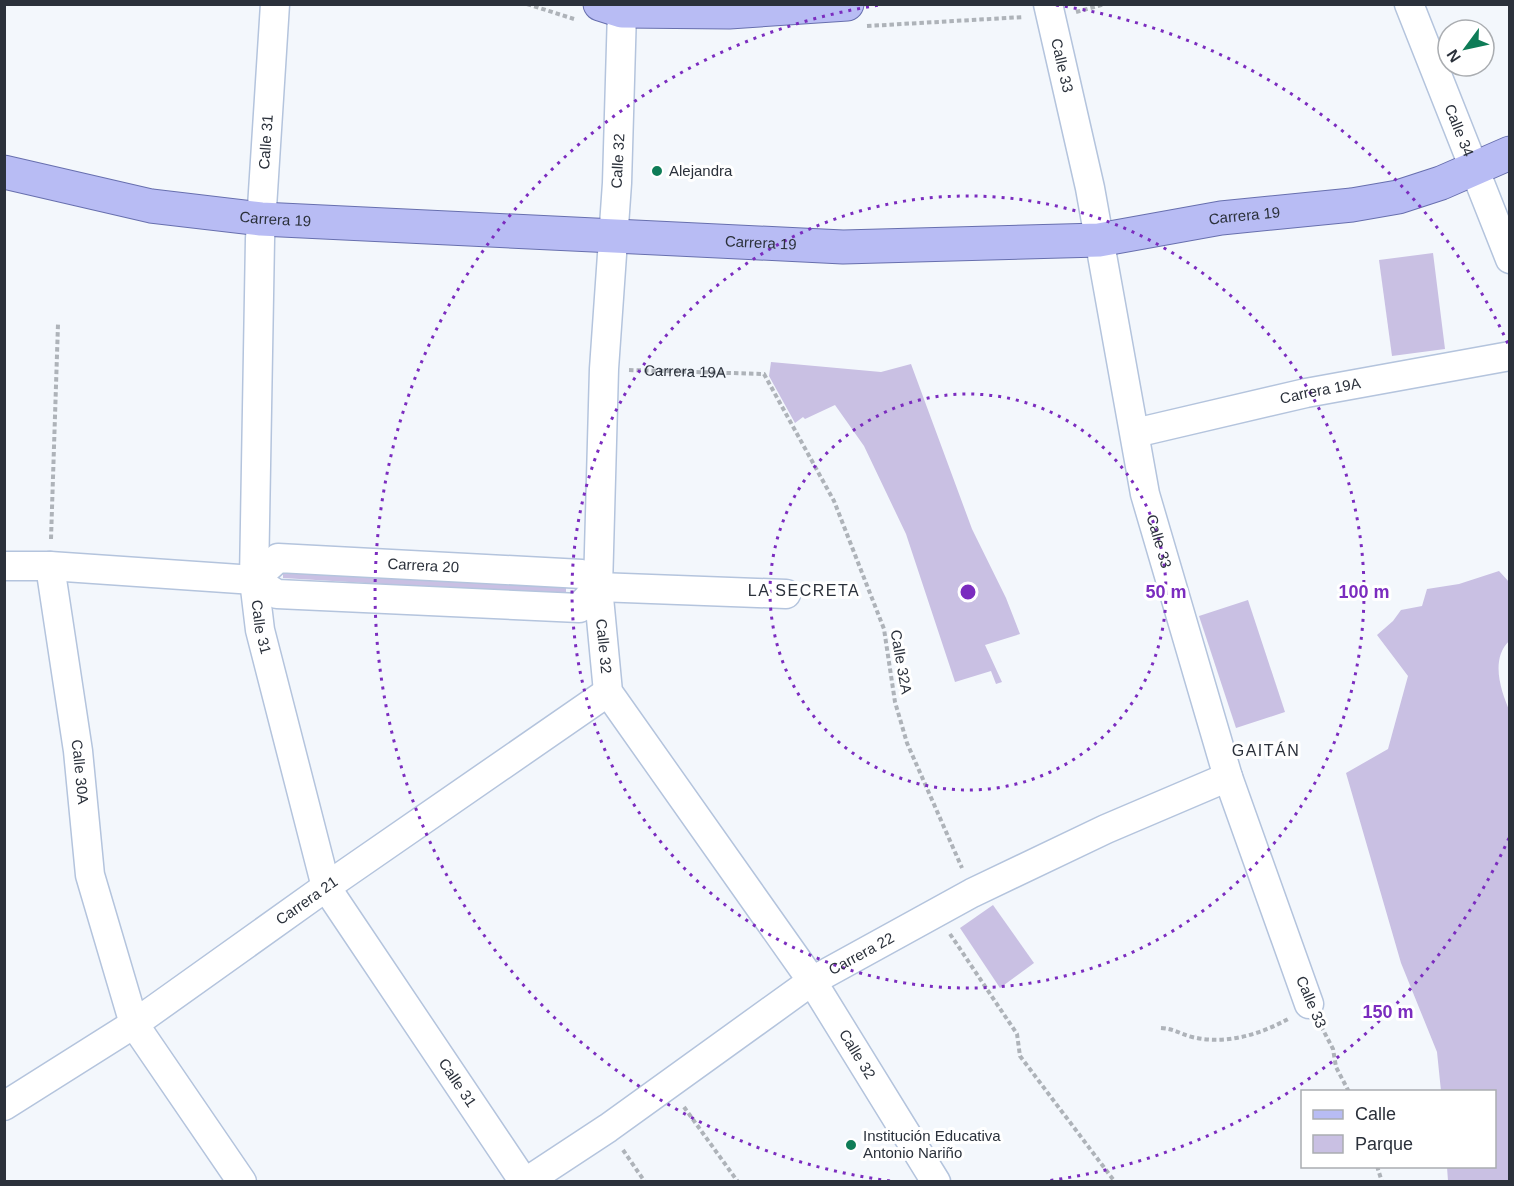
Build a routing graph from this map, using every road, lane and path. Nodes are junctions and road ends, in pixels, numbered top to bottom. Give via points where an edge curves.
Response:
1 (275, 4) edge
2 (848, 4) edge
3 (1048, 4) edge
4 (1409, 4) edge
5 (611, 8) edge
6 (1509, 153) edge
7 (1473, 169) junction
8 (4, 172) edge
9 (261, 219) junction
10 (613, 235) junction
11 (1099, 240) junction
12 (1509, 259) edge
13 (58, 324) dead end
14 (1509, 356) edge
15 (604, 369) junction
16 (764, 374) joint
17 (1135, 433) junction
18 (4, 566) edge
19 (50, 566) junction
20 (254, 580) junction
21 (598, 587) junction
22 (786, 594) dead end
23 (608, 692) junction
24 (1228, 777) junction
25 (326, 888) junction
26 (972, 893) junction
27 (936, 913) junction
28 (812, 981) junction
29 (1309, 1004) junction
30 (134, 1024) junction
31 (1161, 1028) dead end
32 (668, 1083) junction
33 (1348, 1090) edge
34 (4, 1106) edge
35 (608, 1128) junction
36 (242, 1182) edge
37 (525, 1182) edge
38 (645, 1182) edge
39 (738, 1182) edge
40 (936, 1182) edge
41 (1115, 1182) edge

1 - 9 street, Calle 31
2 - 5 main road via 729,12
3 - 11 street, Calle 33
4 - 7 street, Calle 34
5 - 10 street, Calle 32 via 617,183
6 - 7 main road, Carrera 19
7 - 11 main road, Carrera 19 via 1398,197 1221,218
7 - 12 street, Calle 34
8 - 9 main road, Carrera 19 via 151,206
9 - 10 main road, Carrera 19
9 - 20 street, Calle 31
10 - 11 main road, Carrera 19 via 843,247
10 - 15 street, Calle 32
11 - 17 street, Calle 33
13 - 19 path
14 - 17 street, Carrera 19A via 1306,393
15 - 16 path, Carrera 19A
15 - 21 street, Calle 32
16 - 26 path, Calle 32A via 834,501 884,629 895,702 907,743
17 - 24 street, Calle 33 via 1145,494
18 - 19 street
19 - 20 street
19 - 30 street, Calle 30A via 78,751 90,875
20 - 21 street via 278,594 579,608
20 - 25 street, Calle 31 via 260,630
21 - 22 street
21 - 23 street, Calle 32
23 - 25 street, Carrera 21
23 - 28 street, Calle 32
24 - 26 street, Carrera 22
24 - 29 street, Calle 33
25 - 30 street, Carrera 21
25 - 37 street, Calle 31
26 - 27 street, Carrera 22
27 - 28 street, Carrera 22
27 - 41 path via 1017,1034 1020,1056
28 - 32 street, Carrera 22
28 - 40 street, Calle 32
29 - 31 path via 1300,1013 1255,1034 1215,1040
29 - 33 path, Calle 33 via 1333,1049 1336,1067
30 - 34 street, Carrera 21
30 - 36 street, Calle 30A
32 - 35 street, Carrera 22
32 - 39 path
35 - 37 street, Carrera 22
35 - 38 path

